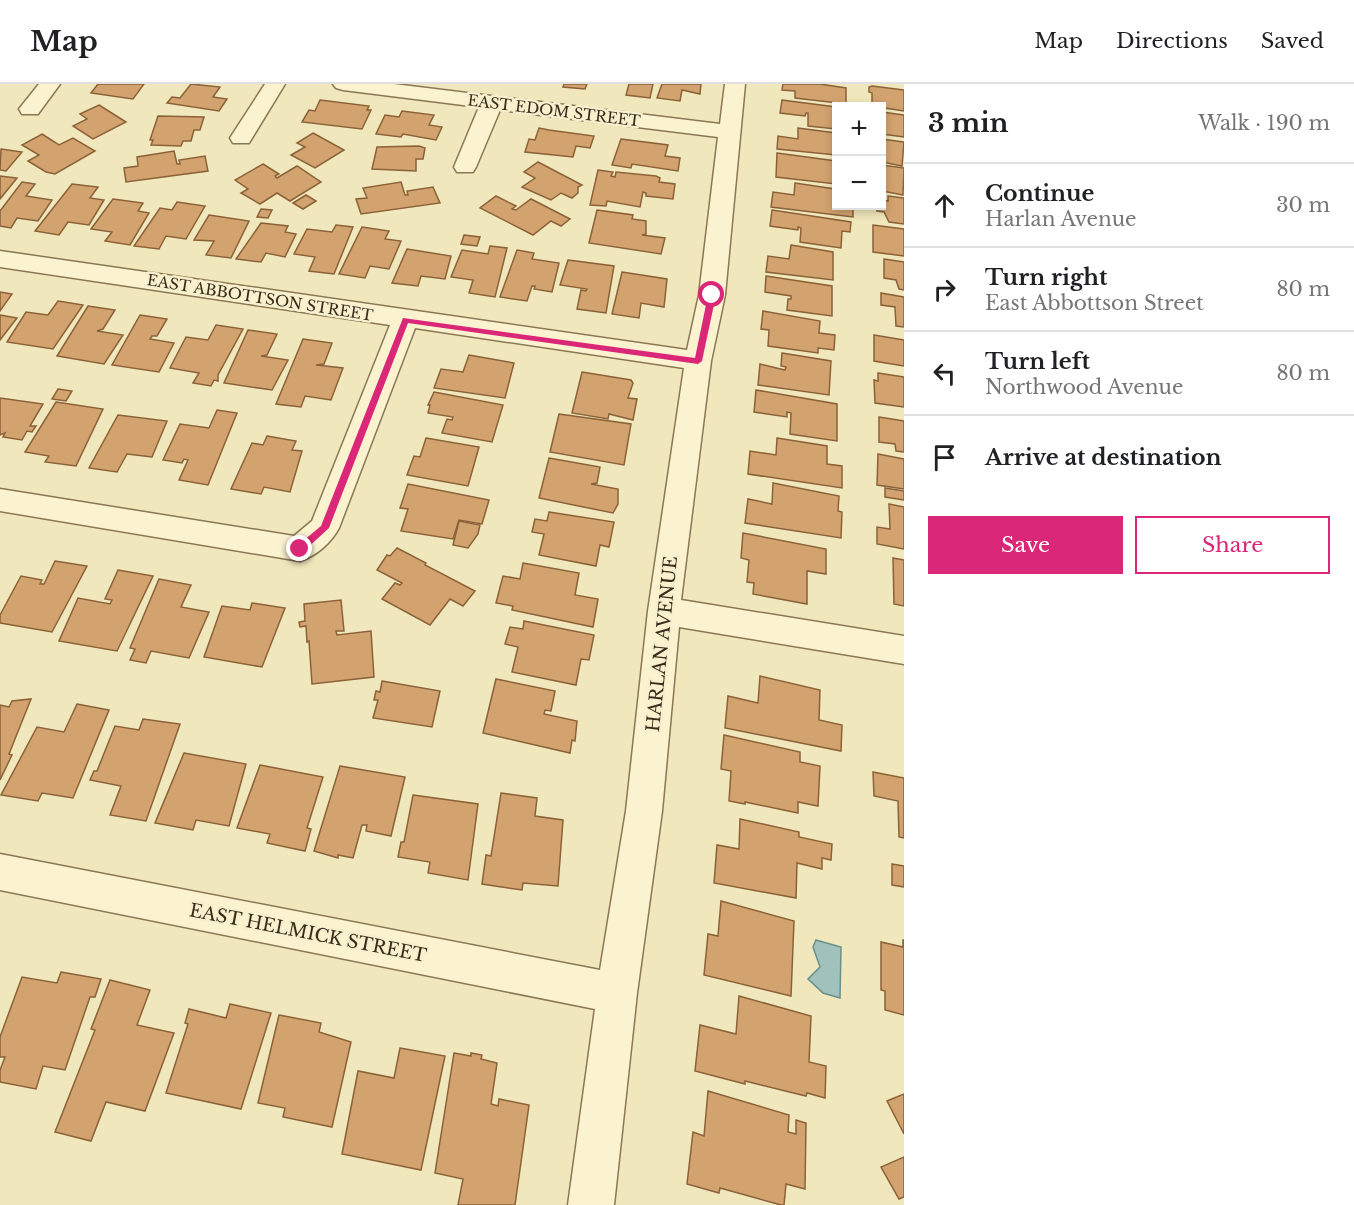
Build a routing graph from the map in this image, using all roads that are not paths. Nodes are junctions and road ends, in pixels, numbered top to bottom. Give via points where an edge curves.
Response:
1 (50, 84) edge
2 (275, 84) edge
3 (343, 84) edge
4 (735, 84) edge
5 (492, 103) junction
6 (30, 109) dead end
7 (728, 132) junction
8 (242, 138) dead end
9 (465, 167) dead end
10 (0, 259) edge
11 (405, 320) junction
12 (698, 361) junction
13 (0, 500) edge
14 (664, 611) junction
15 (904, 650) edge
16 (0, 872) edge
17 (617, 993) junction
18 (591, 1205) edge

1 - 6 street
2 - 8 street
3 - 5 street, EAST EDOM STREET
4 - 7 street, HARLAN AVENUE
5 - 7 street, EAST EDOM STREET
5 - 9 street
7 - 12 street, HARLAN AVENUE via 712,295
10 - 11 street, EAST ABBOTTSON STREET
11 - 12 street, EAST ABBOTTSON STREET
11 - 13 street via 324,528 300,549
12 - 14 street, HARLAN AVENUE
14 - 15 street
14 - 17 street, HARLAN AVENUE via 644,811
16 - 17 street, EAST HELMICK STREET
17 - 18 street, HARLAN AVENUE

